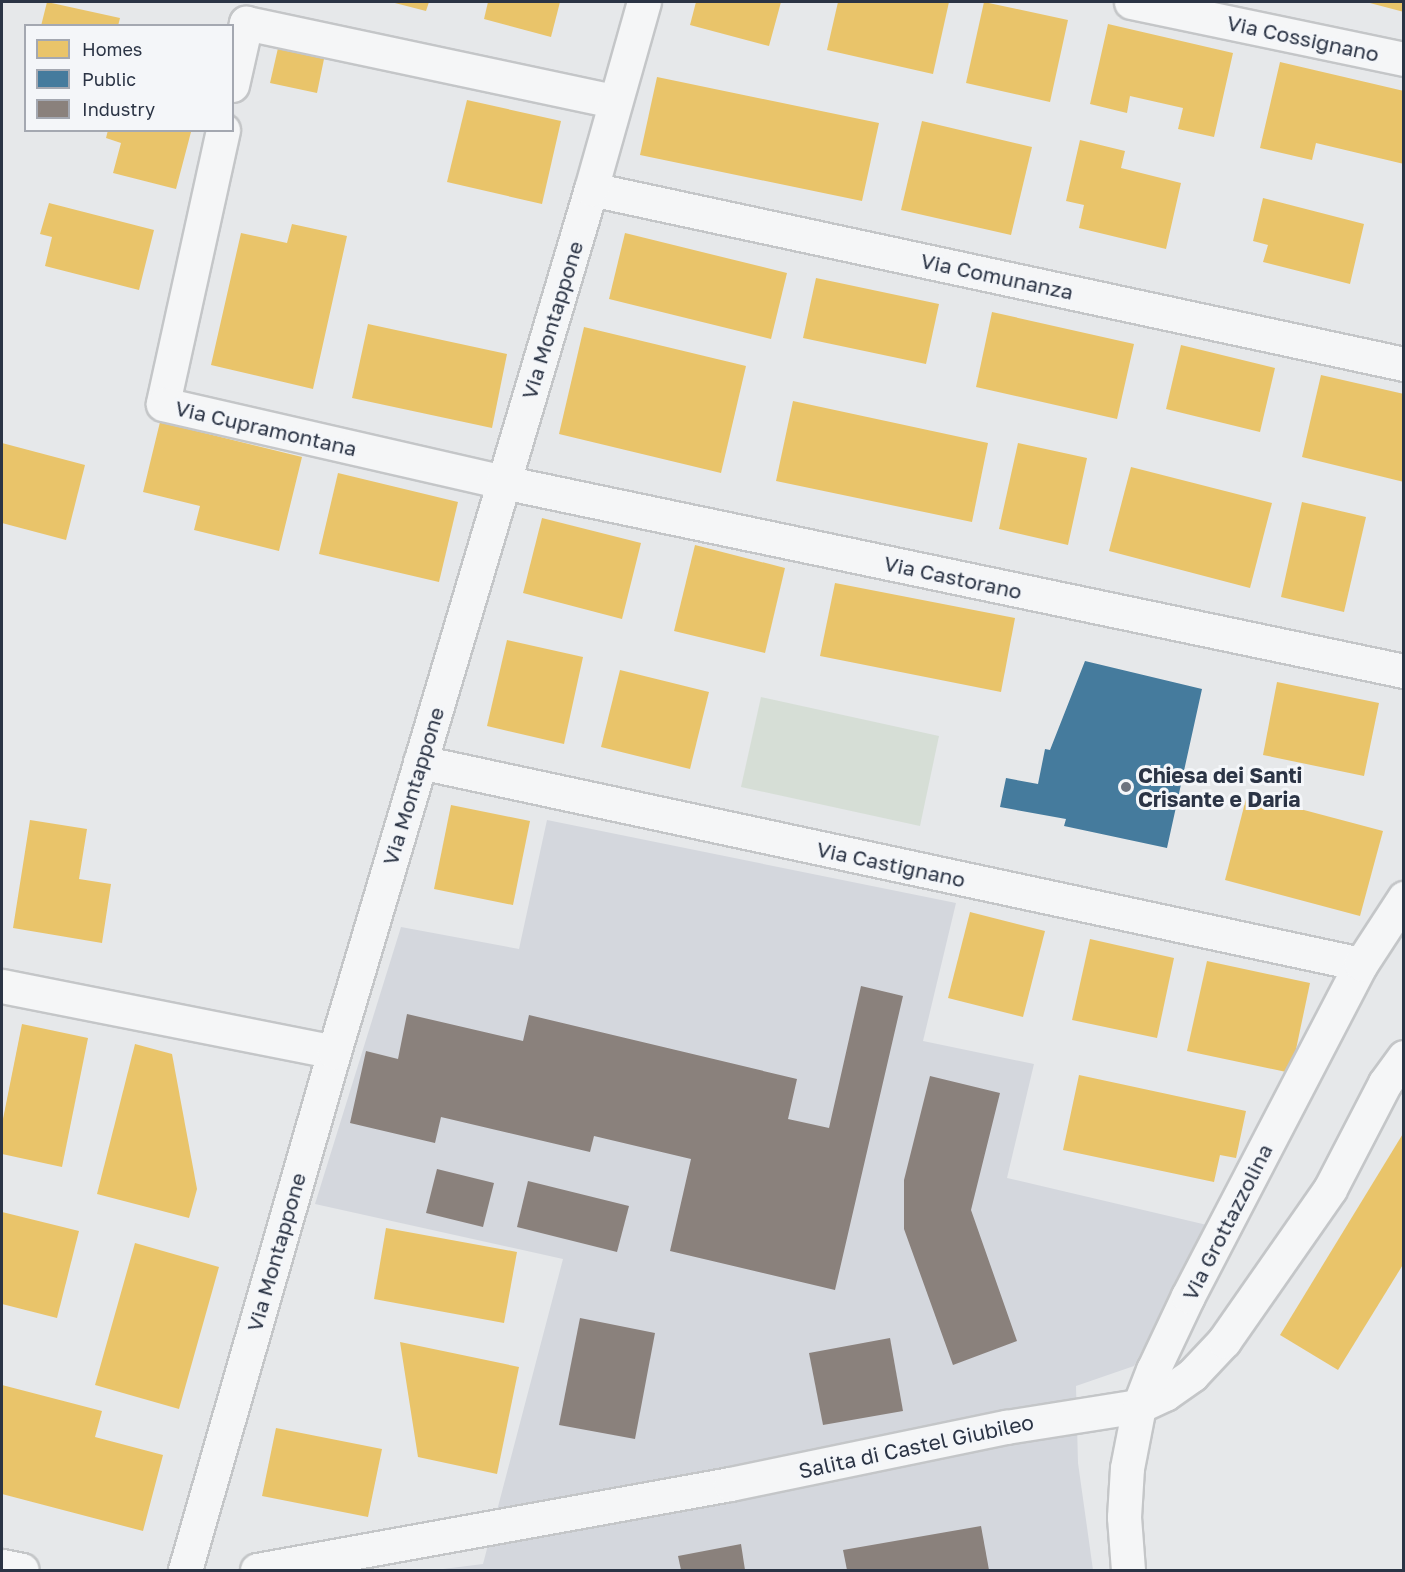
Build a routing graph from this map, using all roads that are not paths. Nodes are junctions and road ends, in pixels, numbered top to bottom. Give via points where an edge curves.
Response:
1 (644, 2) edge
2 (1131, 2) edge
3 (1404, 59) edge
4 (234, 76) edge
5 (614, 101) junction
6 (223, 132) edge
7 (591, 189) junction
8 (1404, 364) edge
9 (502, 482) junction
10 (1404, 671) edge
11 (420, 762) junction
12 (1404, 898) edge
13 (1361, 964) junction
14 (2, 986) edge
15 (334, 1052) junction
16 (1404, 1057) edge
17 (1139, 1406) junction
18 (2, 1566) edge
19 (22, 1570) edge
20 (185, 1570) edge
21 (257, 1570) edge
22 (1128, 1570) edge

1 - 5 street, Via Montappone
2 - 3 street, Via Cossignano
4 - 5 street via 246,23
5 - 7 street, Via Montappone
6 - 9 street, Via Cupramontana via 163,404
7 - 8 street, Via Comunanza
7 - 9 street, Via Montappone
9 - 10 street, Via Castorano
9 - 11 street, Via Montappone
11 - 13 street, Via Castignano
11 - 15 street, Via Montappone
12 - 13 street, Via Grottazzolina
13 - 17 street, Via Grottazzolina via 1188,1296
14 - 15 street
15 - 20 street, Via Montappone
16 - 17 street, Salita di Castel Giubileo via 1385,1083 1330,1189 1224,1341 1192,1375
17 - 21 street, Salita di Castel Giubileo via 1006,1427 624,1505
17 - 22 street, Via Grottazzolina via 1125,1493
18 - 19 street

